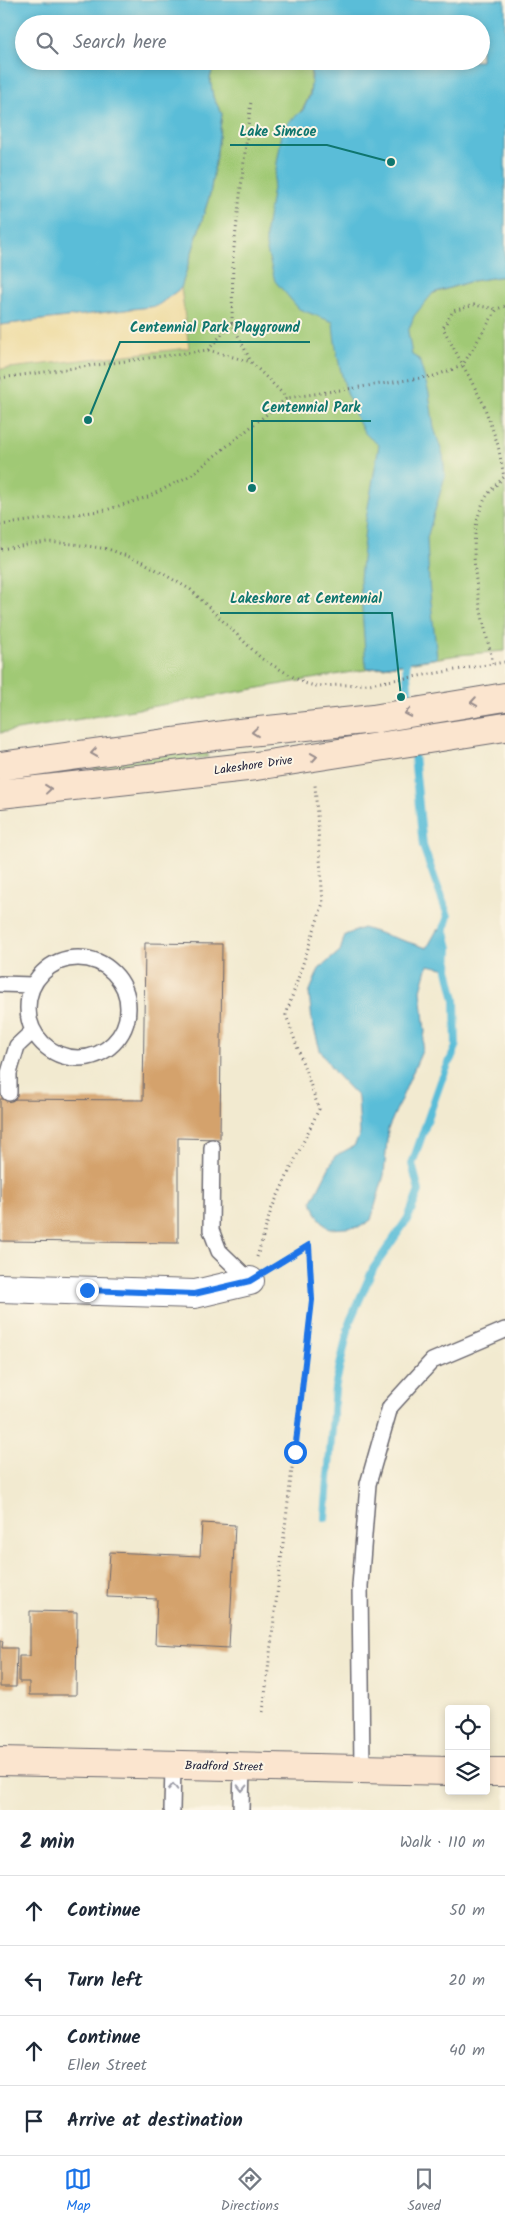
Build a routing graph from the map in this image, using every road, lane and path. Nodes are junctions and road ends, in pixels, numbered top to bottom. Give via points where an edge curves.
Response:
1 (251, 101) dead end
2 (505, 306) edge
3 (498, 309) junction
4 (232, 323) junction
5 (208, 350) junction
6 (251, 362) junction
7 (462, 366) junction
8 (0, 378) edge
9 (287, 398) junction
10 (505, 477) edge
11 (0, 526) edge
12 (0, 548) edge
13 (505, 662) edge
14 (493, 663) junction
15 (505, 697) edge
16 (505, 727) edge
17 (0, 766) edge
18 (315, 785) dead end
19 (0, 794) edge
20 (0, 984) edge
21 (33, 985) junction
22 (33, 1031) junction
23 (9, 1093) dead end
24 (212, 1147) dead end
25 (250, 1281) junction
26 (0, 1288) edge
27 (505, 1330) edge
28 (263, 1712) dead end
29 (0, 1761) edge
30 (173, 1765) junction
31 (242, 1766) junction
32 (362, 1769) junction
33 (445, 1771) edge
34 (490, 1772) edge
35 (505, 1772) edge
36 (172, 1810) edge
37 (241, 1810) edge

1 - 4 path via 233,256
2 - 3 path
3 - 7 path
3 - 7 path via 474,305 453,311 443,328
4 - 5 path
4 - 6 path
5 - 6 path
5 - 8 path
6 - 9 path
7 - 9 path via 434,376
7 - 10 path via 483,403 498,444
9 - 11 path via 191,475 148,497 106,510
10 - 14 path via 484,499 474,526 474,562
12 - 14 path via 47,542 126,554 191,590 250,650 304,683 315,686 369,684
13 - 14 path
15 -> 17 main road via 373,719 230,734
19 -> 16 main road, Lakeshore Drive via 256,766
18 - 25 path via 322,903 286,1015 318,1109 271,1210
20 - 21 lane
21 - 22 lane via 28,1002
21 - 22 lane via 42,972 56,963 71,958 88,958 116,974 129,1003 128,1020 122,1035 110,1048 96,1056 79,1059 61,1056 46,1048
22 - 23 lane via 17,1046 9,1073
24 - 25 lane via 211,1230 218,1251
25 - 26 street via 194,1294
25 - 28 path via 309,1245 312,1300
27 - 32 lane via 432,1361 390,1407 368,1484 360,1586
29 - 30 main road, Bradford Street
30 - 31 main road, Bradford Street
36 -> 30 lane
31 - 32 main road, Bradford Street
31 -> 37 lane
32 - 33 main road, Bradford Street
34 - 35 main road

